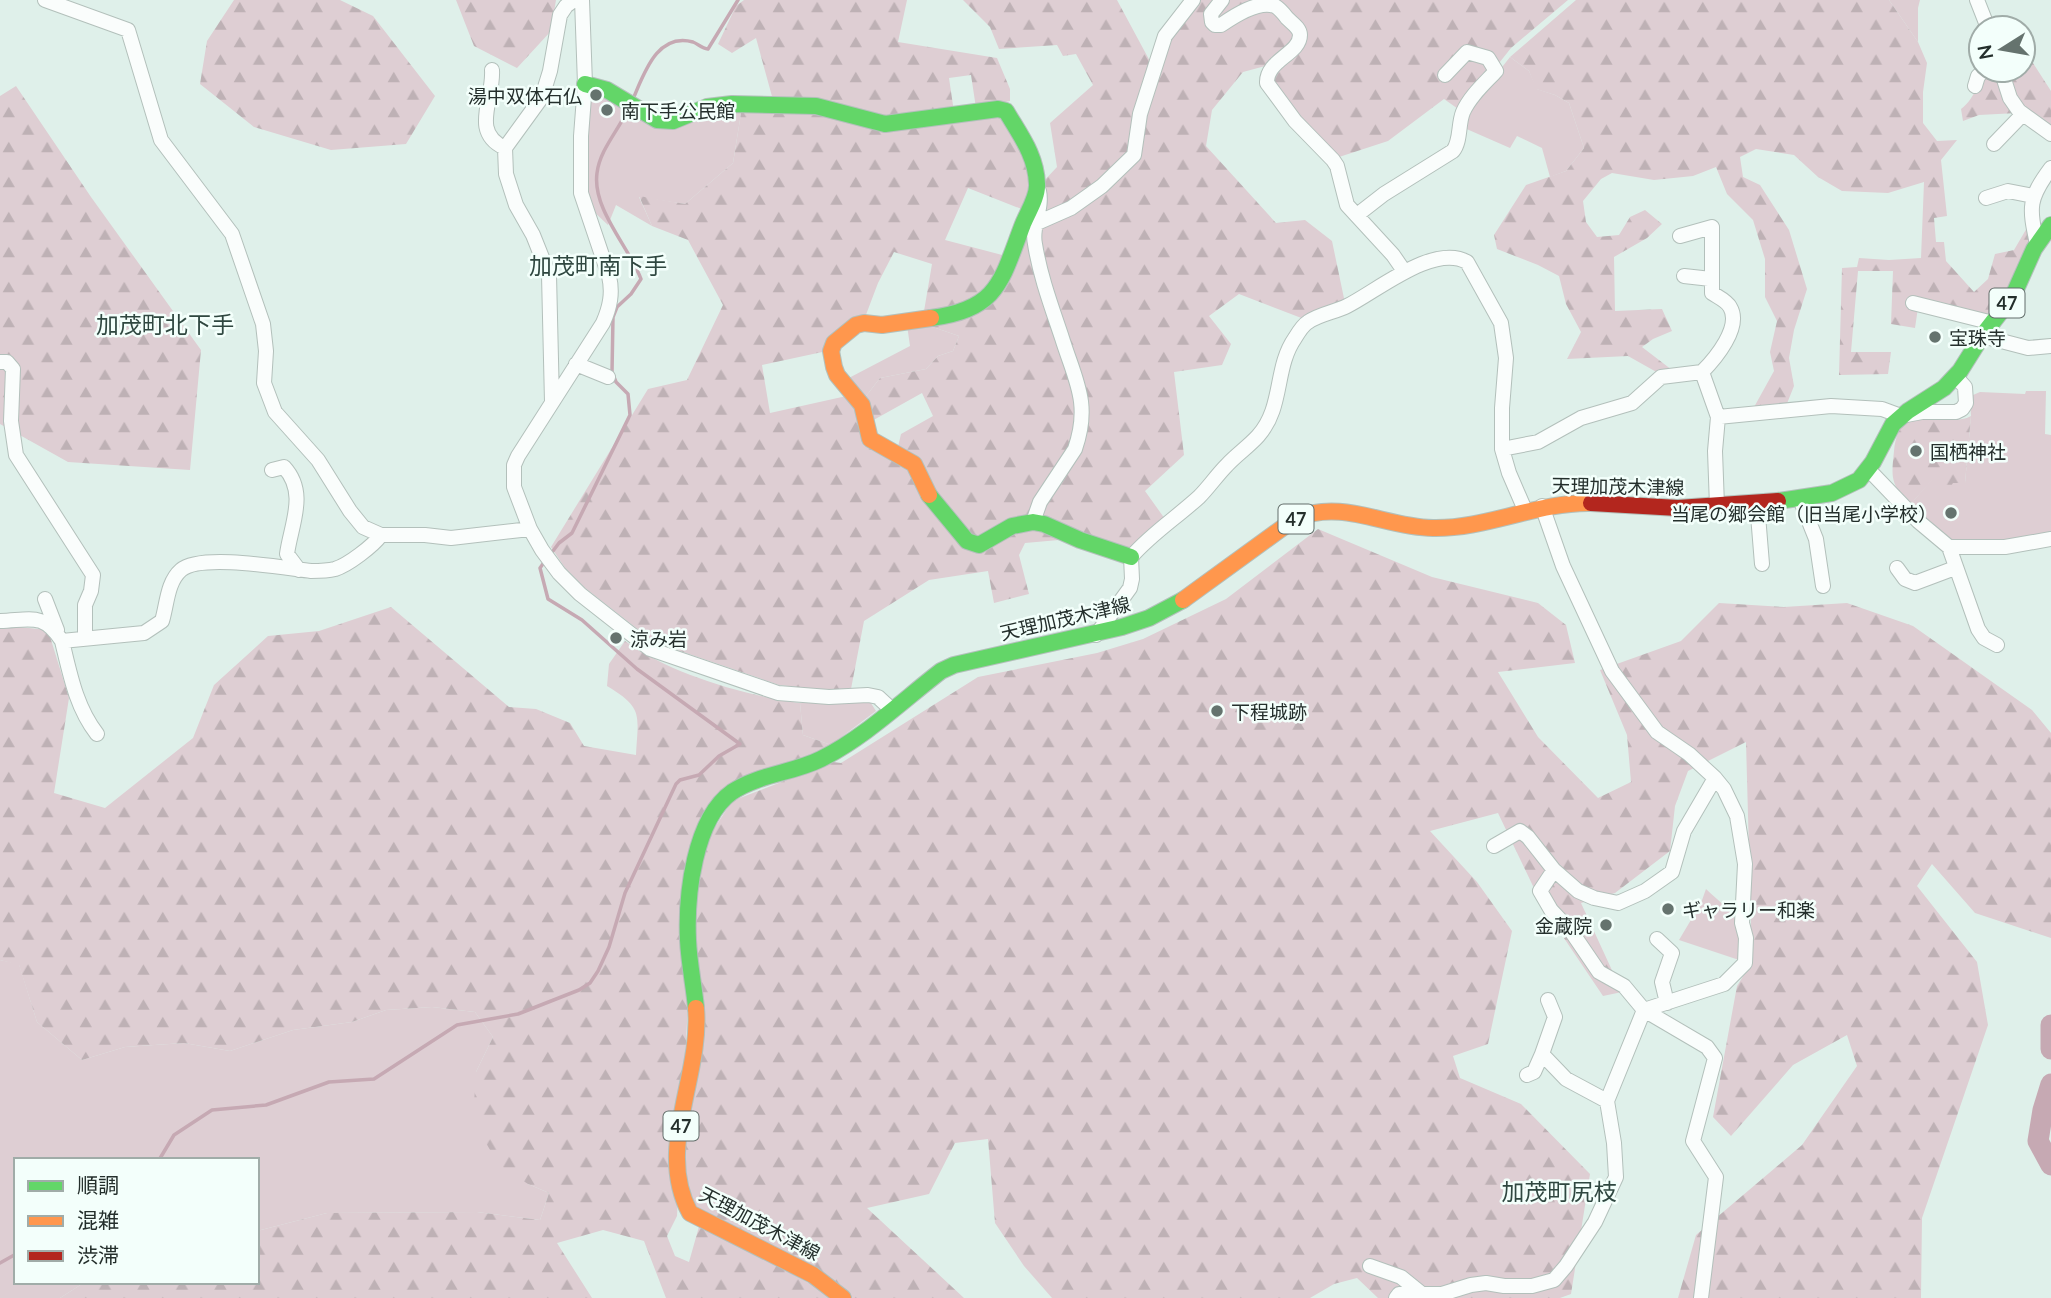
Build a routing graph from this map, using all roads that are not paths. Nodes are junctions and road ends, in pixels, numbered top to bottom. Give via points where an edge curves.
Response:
1 (45, 0) edge
2 (574, 0) edge
3 (582, 0) edge
4 (1193, 0) edge
5 (1222, 0) edge
6 (492, 70) dead end
7 (1446, 75) dead end
8 (585, 84) junction
9 (2006, 84) edge
10 (2022, 115) junction
11 (2051, 134) edge
12 (1994, 144) dead end
13 (505, 148) junction
14 (2051, 168) edge
15 (1038, 187) junction
16 (2033, 196) junction
17 (1986, 198) dead end
18 (1357, 215) junction
19 (1037, 223) junction
20 (2051, 225) edge
21 (1680, 236) dead end
22 (2037, 244) junction
23 (1404, 271) junction
24 (1684, 276) dead end
25 (1711, 278) junction
26 (1913, 303) dead end
27 (1993, 323) junction
28 (1982, 336) junction
29 (2051, 346) edge
30 (0, 362) edge
31 (576, 364) junction
32 (1702, 372) junction
33 (608, 377) dead end
34 (1956, 377) junction
35 (552, 402) junction
36 (1901, 416) junction
37 (1718, 417) junction
38 (1502, 449) junction
39 (272, 470) dead end
40 (1869, 470) junction
41 (1800, 499) junction
42 (1757, 503) junction
43 (1542, 506) junction
44 (1717, 506) junction
45 (1525, 510) junction
46 (1033, 522) junction
47 (530, 529) junction
48 (382, 535) junction
49 (2051, 539) edge
50 (1949, 547) junction
51 (1131, 557) junction
52 (1762, 564) dead end
53 (1897, 568) dead end
54 (1955, 568) junction
55 (299, 570) junction
56 (1823, 586) dead end
57 (45, 598) dead end
58 (0, 621) edge
59 (1096, 635) junction
60 (85, 639) junction
61 (62, 642) junction
62 (1997, 645) dead end
63 (891, 709) junction
64 (97, 734) dead end
65 (1715, 778) junction
66 (1494, 846) dead end
67 (1554, 870) junction
68 (1657, 939) dead end
69 (1548, 1000) dead end
70 (1667, 1003) junction
71 (1644, 1010) junction
72 (1542, 1055) junction
73 (1527, 1075) dead end
74 (1607, 1101) junction
75 (1370, 1266) dead end
76 (1500, 1286) junction
77 (1427, 1296) edge
78 (843, 1298) edge
79 (1396, 1298) edge
80 (1490, 1298) edge
81 (1701, 1298) edge

1 - 48 street via 128,30 161,140 232,234 263,324 264,383 275,412 318,460 363,527
2 - 13 street via 560,15 542,97
3 - 8 street
4 - 19 street via 1166,36 1140,114 1134,155 1071,208
5 - 18 street via 1211,14 1216,25 1248,8 1267,4 1299,30 1297,44 1269,72 1267,83 1333,160 1344,199
6 - 13 street via 486,132
7 - 18 street via 1467,52 1488,58 1496,71 1466,107 1456,148
8 - 15 main road via 598,86 665,122 718,105 816,106 886,124 998,109 1006,111 1029,148
8 - 31 street via 581,193 612,287 605,318
9 - 10 street
10 - 11 street
10 - 12 street
13 - 35 street via 506,174 516,205 550,275
14 - 16 street
15 - 19 street
15 - 46 main road via 1002,278 979,305 954,315 856,325 831,351 837,375 862,405 870,439 914,464 931,499 967,541 979,545 1012,526
16 - 17 street via 2008,191
16 - 22 street
18 - 23 street
19 - 46 street via 1034,242 1079,383 1082,406 1076,449 1040,502
20 - 22 main road, 天理加茂木津線 / 47
21 - 25 street via 1712,227
22 - 27 main road, 天理加茂木津線 / 47 via 2017,289
23 - 38 street via 1438,259 1464,259 1498,313 1505,341
23 - 51 street via 1347,306 1306,322 1283,358 1275,404 1259,435
24 - 25 street
25 - 32 street via 1712,293 1730,305 1732,322 1719,355
26 - 27 street
27 - 28 main road, 天理加茂木津線 / 47
28 - 29 street via 2028,348
28 - 34 main road, 天理加茂木津線 / 47
30 - 60 street via 13,369 11,421 16,455 93,575 85,606
31 - 33 street
31 - 35 street
32 - 37 street
32 - 38 street via 1661,377 1632,403 1581,418 1538,442
34 - 36 main road, 天理加茂木津線 / 47
34 - 36 street via 1965,387 1962,409
35 - 47 street via 514,465 514,487
36 - 37 street via 1882,409 1831,406
36 - 40 main road, 天理加茂木津線 / 47
37 - 44 street
38 - 45 street
39 - 55 street via 284,467 293,476 296,515 287,554
40 - 41 main road, 天理加茂木津線 / 47 via 1840,491
40 - 50 street
41 - 42 main road, 天理加茂木津線 / 47
41 - 56 street via 1816,539
42 - 44 main road, 天理加茂木津線 / 47
42 - 52 street
43 - 44 main road, 天理加茂木津線 / 47
43 - 45 main road, 天理加茂木津線 / 47
43 - 65 street via 1563,566 1612,671 1657,732
45 - 59 main road, 天理加茂木津線 / 47 via 1437,528 1408,526 1346,510 1309,512 1175,605 1131,626
46 - 51 main road
47 - 48 street via 452,538
47 - 63 street via 559,573 650,649 778,693 868,695
48 - 55 street via 337,568
49 - 50 street via 2005,547
50 - 54 street
51 - 59 street via 1130,588
53 - 54 street via 1915,583
54 - 62 street via 1978,629
55 - 60 street via 202,562 182,569 171,582 162,621 144,633
57 - 61 street
58 - 61 street via 42,620
59 - 63 main road, 天理加茂木津線 / 47 via 954,664
60 - 61 street
61 - 64 street via 80,707
63 - 78 main road, 天理加茂木津線 / 47 via 819,760 739,787 719,804 703,832 695,862 688,924 697,1040 679,1148 678,1187 684,1206 697,1217 813,1275
65 - 67 street via 1684,831 1672,872 1645,891 1618,903 1594,898
65 - 70 street via 1737,816 1743,846 1745,963 1724,984
66 - 67 street via 1520,831
67 - 71 street via 1540,891 1551,910 1599,972 1624,986
68 - 70 street via 1672,953 1662,982
69 - 72 street via 1555,1017
70 - 71 street
71 - 74 street
71 - 81 street via 1707,1047 1715,1058 1693,1141 1716,1177
72 - 73 street via 1534,1072
72 - 74 street via 1566,1079
74 - 76 street via 1616,1177 1595,1222 1554,1280 1532,1286
75 - 77 street via 1401,1277
76 - 77 street via 1486,1283
76 - 80 street
77 - 79 street via 1408,1292

